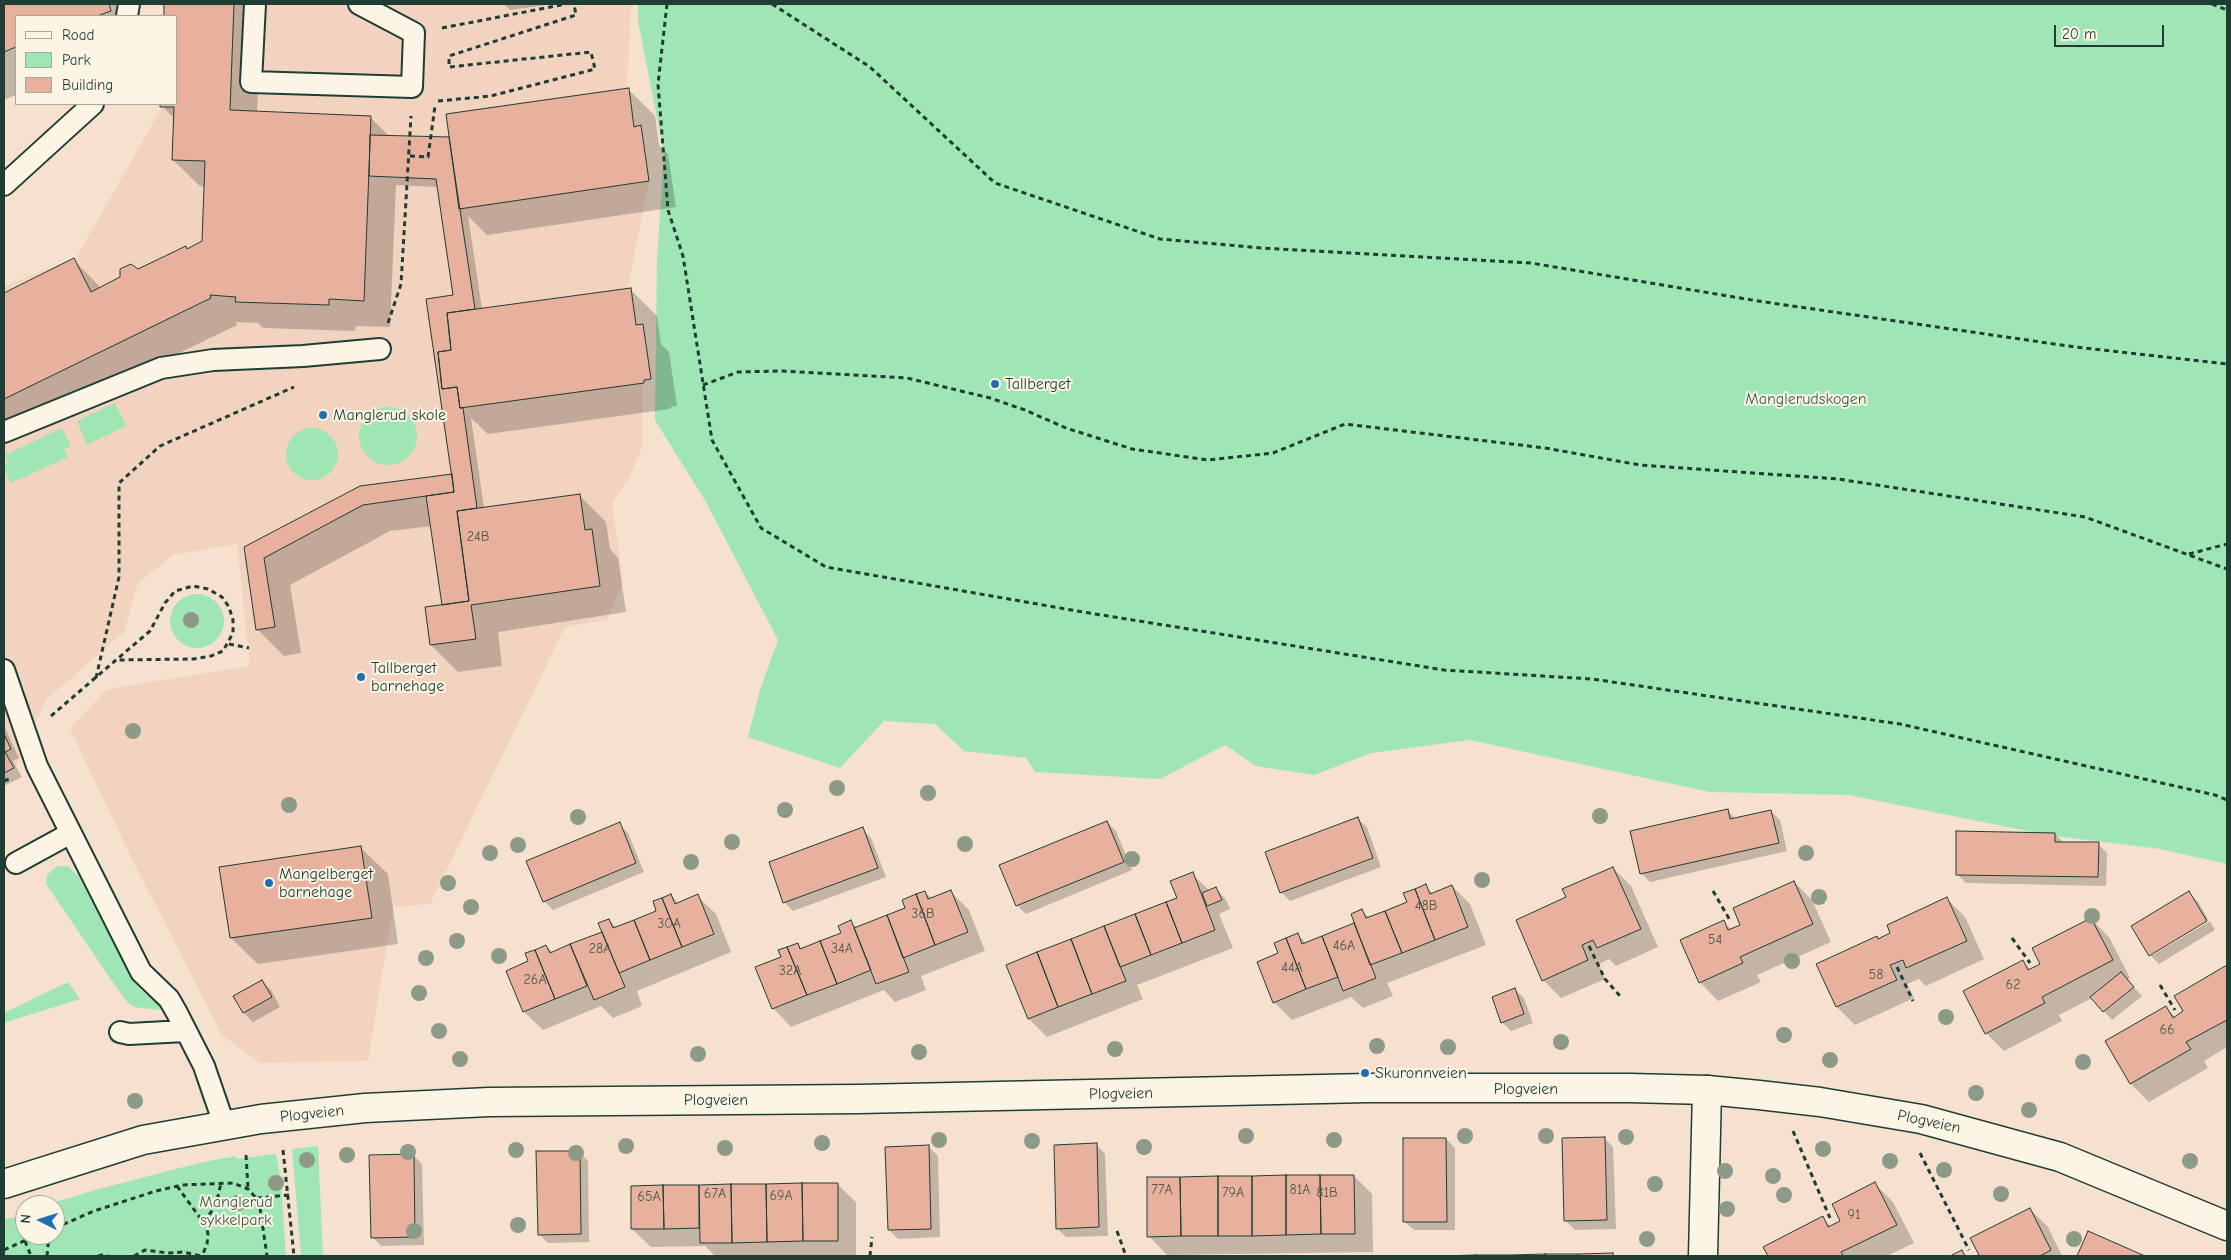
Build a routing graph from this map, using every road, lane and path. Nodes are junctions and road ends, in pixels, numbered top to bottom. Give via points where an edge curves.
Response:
1 (254, 4) edge
2 (359, 4) edge
3 (566, 4) edge
4 (574, 4) edge
5 (667, 4) edge
6 (772, 4) edge
7 (2212, 4) edge
8 (2227, 10) edge
9 (414, 33) junction
10 (412, 88) junction
11 (92, 105) edge
12 (410, 156) junction
13 (4, 185) edge
14 (380, 349) joint
15 (2227, 364) edge
16 (301, 384) dead end
17 (703, 385) junction
18 (4, 432) edge
19 (2227, 544) edge
20 (2188, 554) junction
21 (2227, 569) edge
22 (228, 644) junction
23 (249, 648) dead end
24 (116, 660) junction
25 (4, 670) edge
26 (96, 678) junction
27 (28, 736) junction
28 (2227, 800) edge
29 (71, 833) junction
30 (16, 863) dead end
31 (1713, 891) dead end
32 (1731, 922) dead end
33 (2012, 938) dead end
34 (1589, 946) dead end
35 (2030, 963) dead end
36 (1897, 967) dead end
37 (2160, 985) dead end
38 (1620, 996) dead end
39 (1913, 1001) dead end
40 (2175, 1010) dead end
41 (185, 1031) junction
42 (120, 1032) dead end
43 (1707, 1090) junction
44 (1790, 1124) dead end
45 (226, 1127) junction
46 (283, 1144) dead end
47 (246, 1149) dead end
48 (1919, 1152) dead end
49 (220, 1182) junction
50 (4, 1184) edge
51 (177, 1186) junction
52 (248, 1189) junction
53 (289, 1195) junction
54 (257, 1198) junction
55 (1830, 1218) dead end
56 (204, 1222) junction
57 (65, 1224) edge
58 (2227, 1226) edge
59 (1117, 1231) dead end
60 (872, 1237) dead end
61 (16, 1245) edge
62 (4, 1250) edge
63 (1969, 1250) dead end
64 (98, 1256) edge
65 (108, 1256) edge
66 (134, 1256) edge
67 (201, 1256) edge
68 (267, 1256) edge
69 (294, 1256) edge
70 (870, 1256) edge
71 (1126, 1256) edge
72 (1702, 1256) edge

1 - 10 lane via 251,82
2 - 9 lane
3 - 9 path
4 - 12 path via 576,15 449,56 449,67 591,52 595,69 491,96 436,101 428,157
5 - 17 path via 658,84 660,136 668,210 682,256
6 - 15 path via 870,67 994,183 1160,240 1531,263 1768,302 2075,346
7 - 8 path
9 - 10 lane
10 - 12 path
11 - 13 lane
12 - 14 path via 401,284
14 - 18 lane via 214,360 161,368
16 - 26 path via 160,446 119,482 119,577
17 - 20 path via 738,372 764,371 907,378 990,398 1066,428 1132,449 1208,460 1274,453 1345,424 1545,448 1640,465 1838,479 2085,517
17 - 28 path via 712,440 761,528 826,567 1444,670 1592,679 1900,724
19 - 20 path
20 - 21 path
22 - 23 path
22 - 24 path via 223,651 212,656 194,659
22 - 24 path via 233,620 229,607 222,597 208,589 192,586 175,590 150,631
24 - 26 path
25 - 27 lane
26 - 27 path
27 - 29 lane via 37,766
29 - 30 lane
29 - 41 lane via 141,972 169,999
31 - 32 path
33 - 35 path
34 - 38 path via 1605,979
36 - 39 path
37 - 40 path
41 - 42 lane
41 - 45 lane via 204,1066
43 - 45 street, Plogveien via 1368,1088 859,1099 489,1102 327,1111
43 - 58 street, Plogveien via 1820,1102 1921,1119 2060,1157
43 - 72 street
44 - 55 path
45 - 50 street, Plogveien via 143,1140
46 - 53 path
47 - 52 path
48 - 63 path
49 - 51 path
49 - 52 path
49 - 56 path via 216,1205
51 - 56 path
51 - 57 path via 125,1200
52 - 54 path
53 - 54 path
53 - 69 path
54 - 68 path
56 - 67 path via 208,1234
59 - 71 path
60 - 70 path
61 - 62 path
64 - 65 path
66 - 67 path via 146,1250

